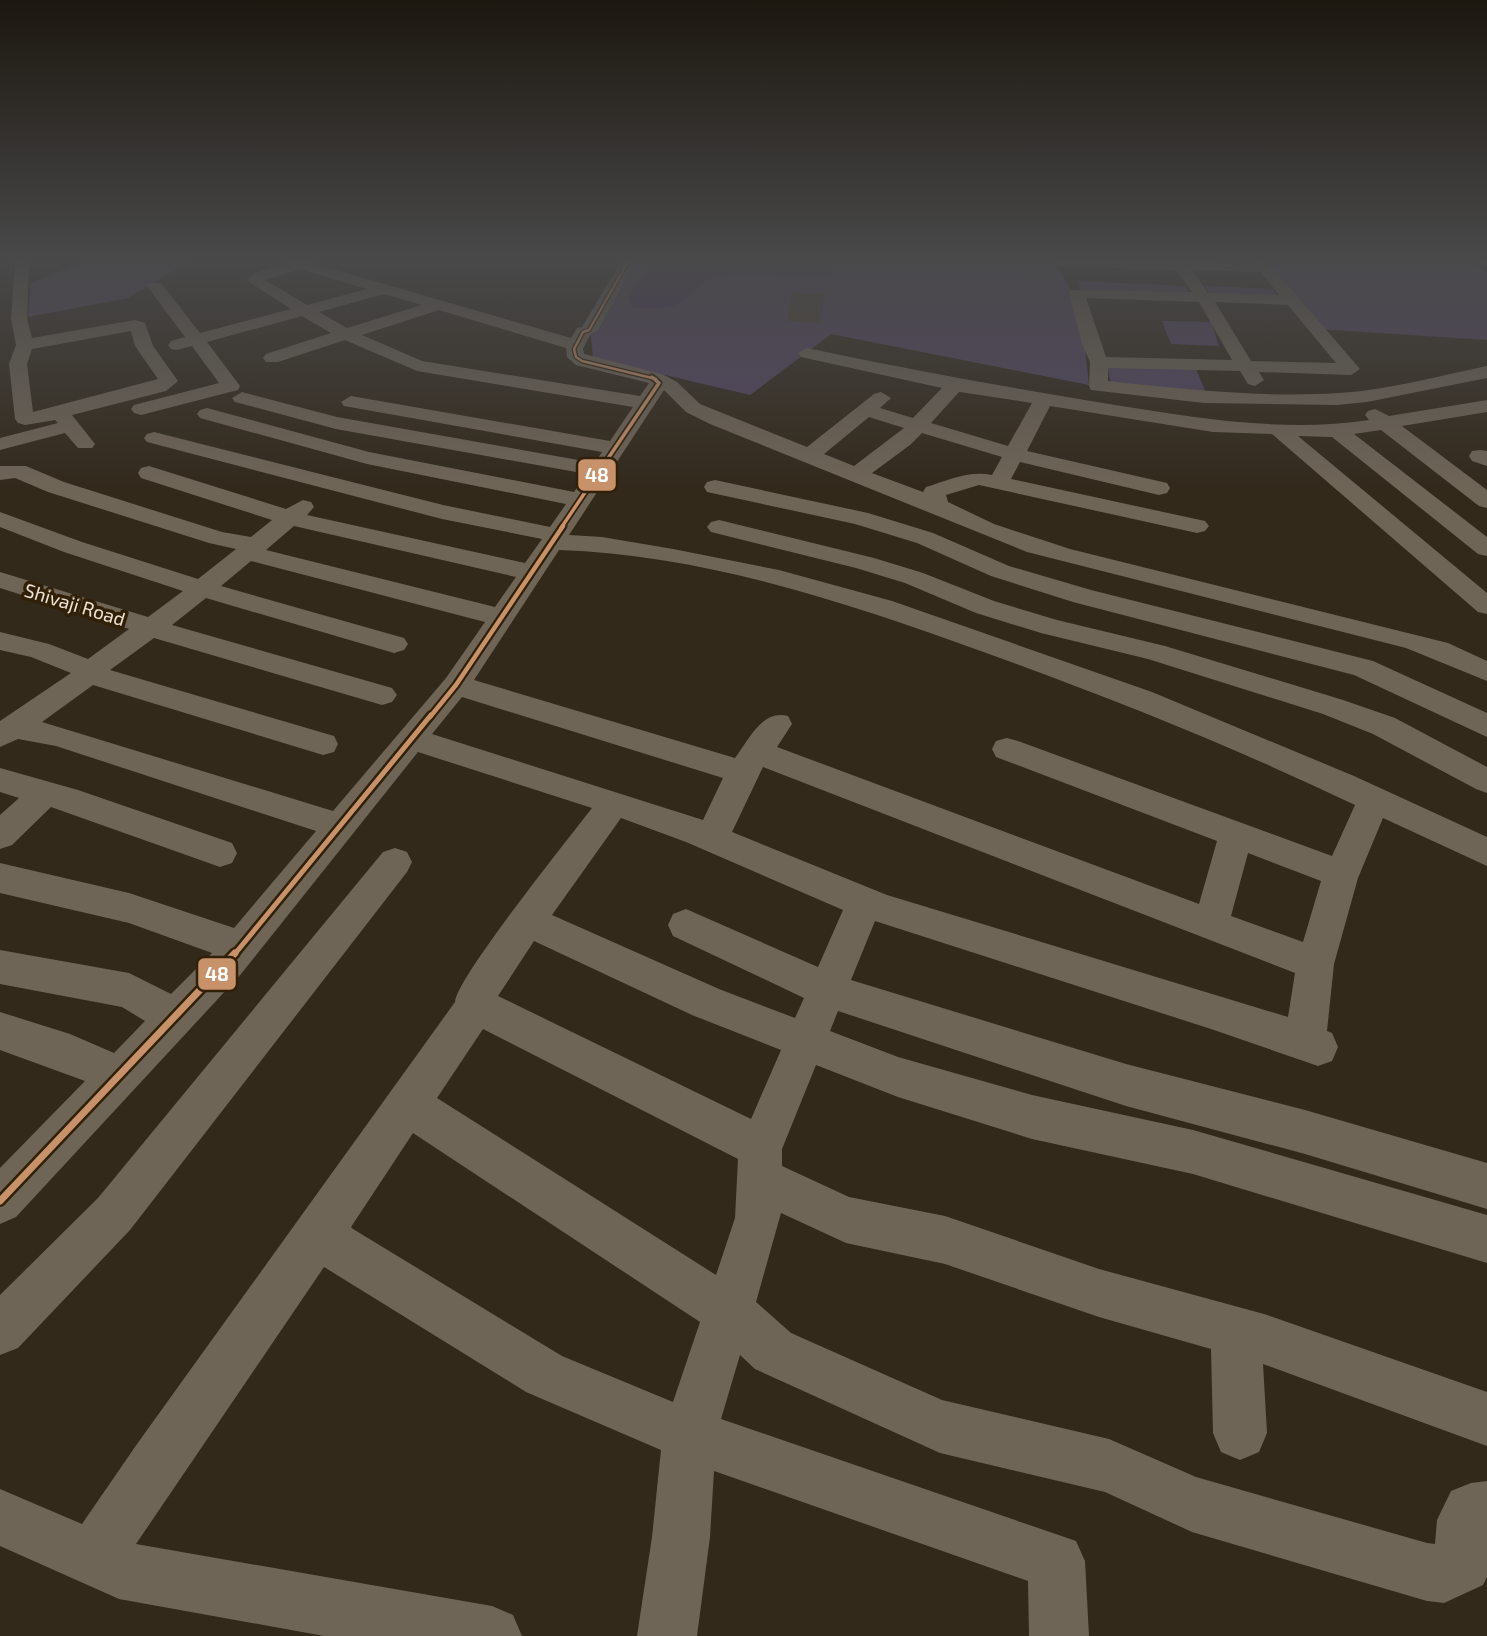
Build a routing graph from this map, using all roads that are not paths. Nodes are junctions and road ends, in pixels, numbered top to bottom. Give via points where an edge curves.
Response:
1 (23, 336) edge
2 (73, 336) edge
3 (142, 336) edge
4 (194, 336) edge
5 (211, 336) edge
6 (340, 336) edge
7 (352, 336) edge
8 (561, 336) edge
9 (574, 336) edge
10 (576, 336) edge
11 (1093, 336) edge
12 (1231, 336) edge
13 (1325, 336) edge
14 (571, 339) junction
15 (197, 340) junction
16 (25, 345) junction
17 (147, 351) junction
18 (1235, 351) junction
19 (807, 353) dead end
20 (1095, 353) junction
21 (1341, 355) junction
22 (272, 358) dead end
23 (1246, 368) junction
24 (161, 369) junction
25 (1487, 372) edge
26 (910, 375) junction
27 (508, 383) junction
28 (955, 384) junction
29 (242, 398) dead end
30 (1268, 398) junction
31 (1354, 398) junction
32 (1044, 400) junction
33 (21, 402) junction
34 (351, 402) dead end
35 (1487, 406) edge
36 (865, 410) junction
37 (206, 414) dead end
38 (65, 419) junction
39 (464, 424) junction
40 (626, 424) junction
41 (1386, 424) junction
42 (917, 426) junction
43 (1288, 430) junction
44 (1336, 431) junction
45 (406, 436) junction
46 (154, 438) dead end
47 (448, 442) junction
48 (0, 444) edge
49 (85, 444) dead end
50 (1014, 454) junction
51 (809, 456) junction
52 (373, 460) junction
53 (417, 469) junction
54 (0, 473) edge
55 (149, 473) dead end
56 (856, 474) junction
57 (334, 484) junction
58 (715, 487) dead end
59 (1159, 488) dead end
60 (994, 491) junction
61 (581, 500) junction
62 (1487, 500) edge
63 (938, 506) junction
64 (289, 518) junction
65 (0, 519) edge
66 (1197, 526) dead end
67 (719, 527) dead end
68 (555, 539) junction
69 (253, 549) junction
70 (1487, 549) edge
71 (533, 572) junction
72 (0, 580) edge
73 (200, 588) junction
74 (1487, 606) edge
75 (502, 618) junction
76 (150, 628) junction
77 (0, 641) edge
78 (394, 644) dead end
79 (89, 673) junction
80 (1487, 673) edge
81 (456, 685) junction
82 (382, 695) dead end
83 (777, 724) dead end
84 (9, 725) edge
85 (1487, 726) edge
86 (412, 739) junction
87 (323, 744) dead end
88 (1006, 749) dead end
89 (750, 762) junction
90 (0, 780) edge
91 (1487, 781) edge
92 (45, 793) junction
93 (1374, 799) junction
94 (614, 803) junction
95 (340, 826) junction
96 (1236, 835) junction
97 (0, 836) edge
98 (712, 838) junction
99 (1487, 852) edge
100 (220, 853) dead end
101 (395, 862) dead end
102 (1342, 874) junction
103 (0, 878) edge
104 (865, 901) junction
105 (527, 921) junction
106 (1211, 924) junction
107 (686, 925) dead end
108 (241, 947) junction
109 (1315, 964) junction
110 (0, 967) edge
111 (827, 990) junction
112 (476, 1005) junction
113 (176, 1017) junction
114 (0, 1031) edge
115 (806, 1041) junction
116 (120, 1076) junction
117 (407, 1104) junction
118 (760, 1164) junction
119 (8, 1180) edge
120 (1487, 1186) edge
121 (330, 1218) junction
122 (1487, 1240) edge
123 (729, 1312) junction
124 (0, 1330) edge
125 (1236, 1331) junction
126 (1487, 1419) edge
127 (1240, 1433) dead end
128 (690, 1435) junction
129 (1487, 1509) edge
130 (0, 1517) edge
131 (93, 1559) junction
132 (492, 1636) edge
133 (667, 1636) edge
134 (1059, 1636) edge

1 - 16 street
2 - 16 street
3 - 17 street
4 - 15 street
5 - 15 street
6 - 22 street
7 - 27 street via 417,366
8 - 14 street
9 - 14 street
10 - 14 street
11 - 20 street
12 - 18 street
13 - 21 street
14 - 27 street via 532,361
14 - 40 street via 576,357
15 - 17 street
15 - 38 street via 229,388
16 - 33 street via 18,364
17 - 24 street
18 - 20 street
18 - 21 street
18 - 23 street
19 - 26 street
20 - 23 street
20 - 30 street via 1098,386 1204,397
21 - 23 street via 1352,369
23 - 30 street
24 - 33 street
24 - 38 street via 169,380 159,387
25 - 31 street
26 - 28 street
26 - 36 street
27 - 39 street
27 - 40 street
28 - 32 street
28 - 42 street
29 - 45 street
30 - 31 street
30 - 43 street
31 - 41 street
32 - 43 street via 1191,424
32 - 50 street
33 - 38 street via 26,419
34 - 39 street
35 - 41 street
36 - 42 street
36 - 51 street
37 - 52 street
38 - 48 street
38 - 49 street
39 - 40 street via 516,429
39 - 47 street
40 - 47 street
40 - 51 street via 670,386 693,408 716,421
40 - 61 street
41 - 44 street
41 - 62 street
42 - 50 street
42 - 56 street
43 - 44 street
43 - 74 street
44 - 70 street
45 - 47 street
45 - 52 street
46 - 57 street
47 - 53 street
50 - 59 street
50 - 60 street
51 - 56 street
52 - 53 street
52 - 57 street
53 - 61 street
54 - 69 street via 18,471
55 - 64 street
56 - 63 street
57 - 64 street
57 - 68 street
58 - 85 street via 860,517 925,538 1000,571 1082,596 1363,668
60 - 63 street via 978,478 934,492
60 - 66 street
61 - 68 street
63 - 80 street via 971,525 1061,554 1412,641
64 - 69 street
64 - 71 street
65 - 73 street
67 - 91 street via 865,563 985,607 1155,652 1333,707 1384,726
68 - 71 street
68 - 93 street via 673,556 779,578 883,607 1142,699
69 - 73 street
69 - 75 street
71 - 75 street
72 - 76 street, Shivaji Road
73 - 76 street
73 - 78 street
75 - 81 street
76 - 79 street
76 - 82 street
77 - 79 street via 39,650
79 - 84 street
79 - 87 street
81 - 86 street
81 - 89 street
83 - 89 street
84 - 95 street via 59,736
86 - 94 street
86 - 95 street
88 - 96 street
89 - 98 street
89 - 106 street
90 - 92 street
92 - 97 street
92 - 100 street
93 - 99 street
93 - 102 street
94 - 98 street
94 - 105 street
95 - 108 street
96 - 102 street
96 - 106 street
98 - 104 street
101 - 124 street via 114,1214
102 - 109 street
103 - 108 street via 148,913
104 - 109 street via 1312,1045
104 - 111 street
105 - 112 street via 485,979 474,999
105 - 115 street via 706,1002
106 - 109 street
107 - 111 street
108 - 113 street
110 - 113 street via 129,992
111 - 115 street
111 - 120 street via 1126,1085
112 - 117 street
112 - 118 street via 761,1147
113 - 116 street
114 - 116 street
115 - 118 street
115 - 122 street via 898,1077 1032,1117 1193,1152
116 - 119 street
117 - 121 street
117 - 123 street
118 - 123 street via 758,1218
118 - 125 street via 846,1220 944,1240 1099,1293
121 - 128 street via 329,1240 340,1250 509,1354 544,1374
121 - 131 street via 156,1462
123 - 128 street
123 - 129 street via 773,1352 940,1426 1109,1466 1192,1504 1427,1572 1444,1574 1463,1565 1465,1520 1471,1511
125 - 126 street
125 - 127 street
128 - 133 street
128 - 134 street via 1056,1560
130 - 131 street
131 - 132 street via 119,1570

